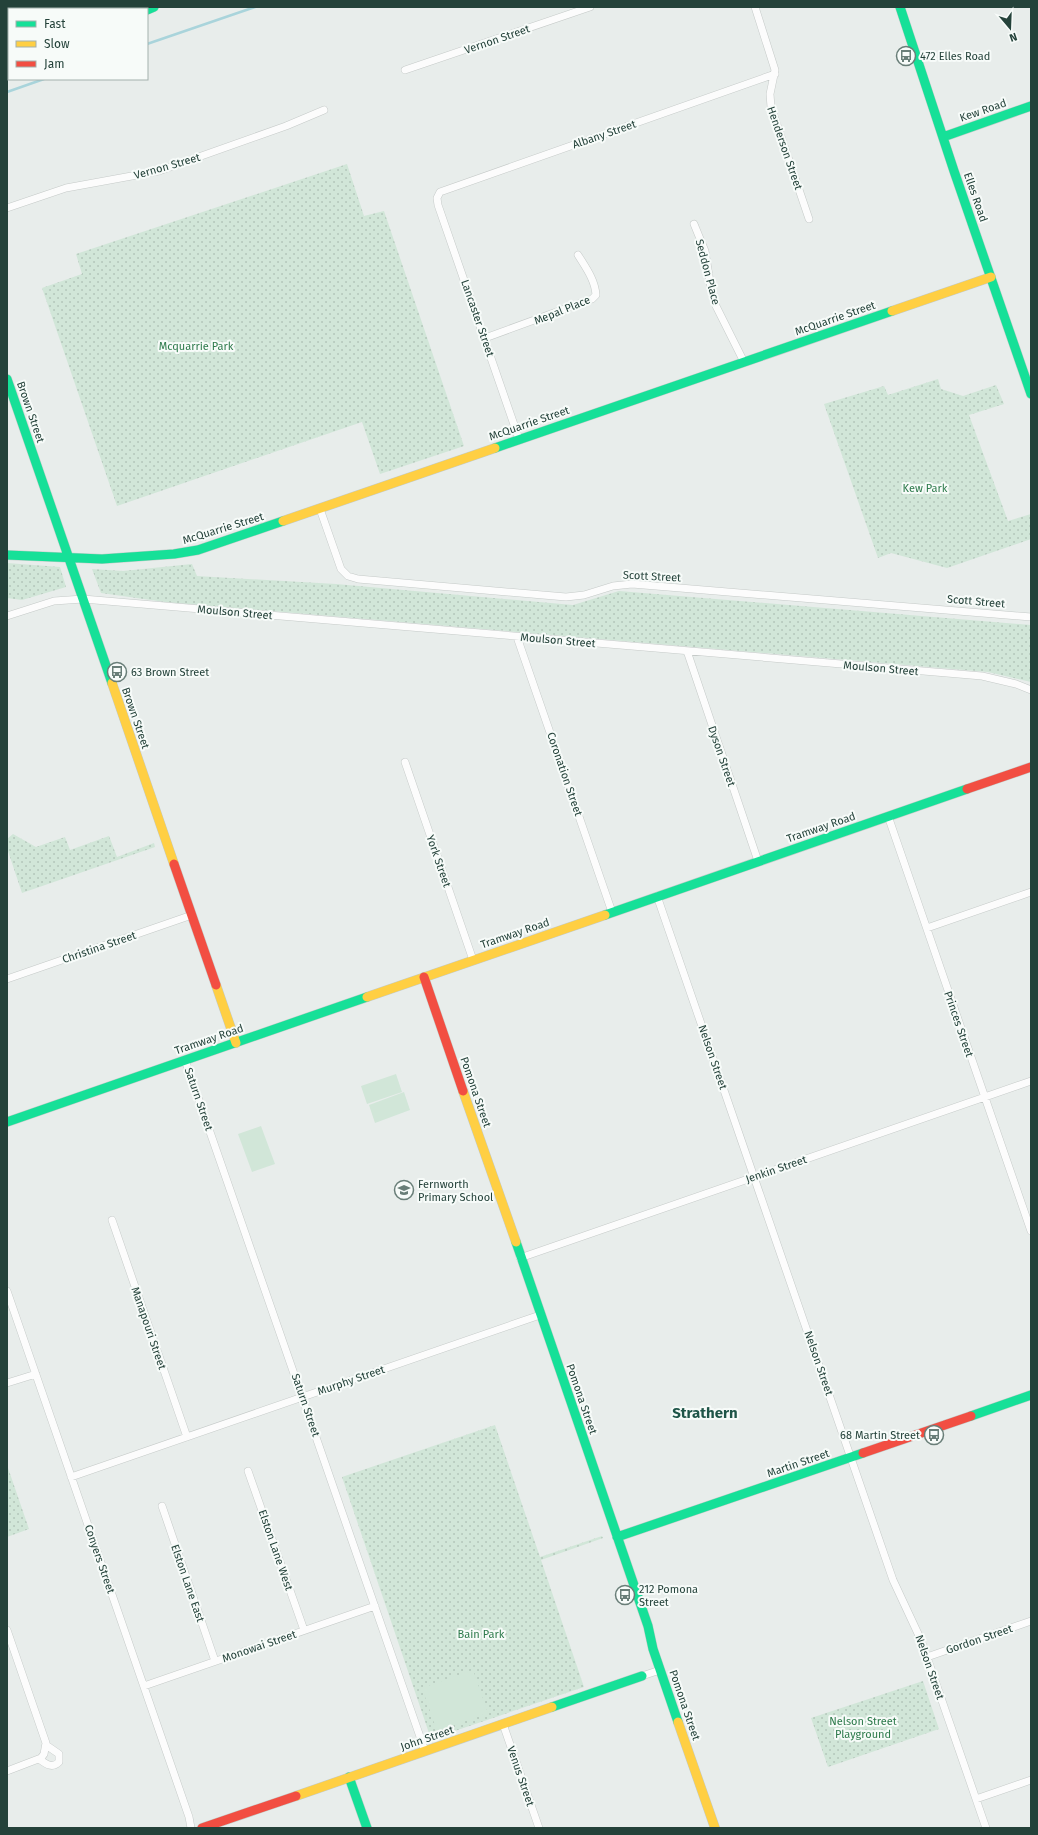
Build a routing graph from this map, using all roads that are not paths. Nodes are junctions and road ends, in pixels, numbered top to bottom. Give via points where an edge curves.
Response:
1 (590, 7) edge
2 (755, 7) edge
3 (900, 7) edge
4 (405, 70) dead end
5 (775, 74) junction
6 (1031, 106) edge
7 (324, 110) dead end
8 (943, 137) junction
9 (437, 198) joint
10 (7, 208) edge
11 (810, 219) dead end
12 (694, 224) dead end
13 (578, 255) dead end
14 (991, 277) junction
15 (485, 338) junction
16 (744, 362) junction
17 (7, 379) edge
18 (1031, 394) edge
19 (519, 439) junction
20 (320, 509) junction
21 (7, 555) edge
22 (68, 560) junction
23 (83, 599) junction
24 (7, 616) edge
25 (1031, 617) edge
26 (517, 637) junction
27 (687, 651) junction
28 (1031, 690) edge
29 (405, 762) dead end
30 (1031, 767) edge
31 (888, 816) junction
32 (758, 861) junction
33 (1031, 892) edge
34 (657, 896) junction
35 (612, 912) junction
36 (192, 915) junction
37 (927, 928) junction
38 (473, 960) junction
39 (424, 978) junction
40 (7, 980) edge
41 (236, 1043) junction
42 (185, 1060) junction
43 (1031, 1081) edge
44 (985, 1097) junction
45 (7, 1122) edge
46 (754, 1176) junction
47 (112, 1220) dead end
48 (1031, 1231) edge
49 (520, 1258) junction
50 (7, 1291) edge
51 (540, 1315) junction
52 (36, 1374) junction
53 (7, 1383) edge
54 (1031, 1395) edge
55 (303, 1397) junction
56 (187, 1437) junction
57 (851, 1457) junction
58 (248, 1470) dead end
59 (71, 1477) junction
60 (162, 1506) dead end
61 (617, 1537) junction
62 (375, 1606) junction
63 (1031, 1621) edge
64 (7, 1630) edge
65 (304, 1630) junction
66 (927, 1657) junction
67 (215, 1661) junction
68 (660, 1670) junction
69 (642, 1676) joint
70 (144, 1686) junction
71 (503, 1724) junction
72 (46, 1745) junction
73 (425, 1751) junction
74 (39, 1760) junction
75 (7, 1771) edge
76 (349, 1777) junction
77 (1031, 1780) edge
78 (976, 1799) junction
79 (191, 1828) edge
80 (202, 1828) edge
81 (367, 1828) edge
82 (539, 1828) edge
83 (715, 1828) edge
84 (986, 1828) edge

1 - 4 street, Vernon Street
2 - 5 street, Henderson Street
3 - 8 street, Elles Road
5 - 9 street, Albany Street via 446,189 440,192
5 - 11 street, Henderson Street via 770,94 770,108
6 - 8 street, Kew Road
7 - 10 street, Vernon Street via 159,171 66,188
8 - 14 street, Elles Road
9 - 15 street, Lancaster Street
12 - 16 street, Seddon Place via 705,250 716,306
13 - 15 street, Mepal Place via 591,274 596,296
14 - 16 street, McQuarrie Street
14 - 18 street, Elles Road
15 - 19 street, Lancaster Street
16 - 19 street, McQuarrie Street
17 - 22 street, Brown Street
19 - 20 street, McQuarrie Street
20 - 22 street, McQuarrie Street via 192,551 122,559
20 - 25 street, Scott Street via 342,569 348,576 358,580 566,597 632,584
21 - 22 street
22 - 23 street, Brown Street
23 - 24 street via 54,601
23 - 26 street, Moulson Street
23 - 36 street, Brown Street
26 - 27 street, Moulson Street
26 - 35 street, Coronation Street
27 - 28 street, Moulson Street via 982,676
27 - 32 street, Dyson Street
29 - 38 street, York Street
30 - 31 street, Tramway Road
31 - 32 street, Tramway Road
31 - 37 street, Princes Street
32 - 34 street, Tramway Road
33 - 37 street
34 - 35 street, Tramway Road
34 - 46 street, Nelson Street
35 - 38 street, Tramway Road
36 - 40 street, Christina Street
36 - 41 street, Brown Street
37 - 44 street, Princes Street
38 - 39 street, Tramway Road
39 - 41 street, Tramway Road
39 - 49 street, Pomona Street
41 - 42 street, Tramway Road
42 - 45 street, Tramway Road
42 - 55 street, Saturn Street
43 - 44 street, Jenkin Street
44 - 46 street, Jenkin Street
44 - 48 street, Princes Street
46 - 49 street, Jenkin Street
46 - 57 street, Nelson Street
47 - 56 street, Manapouri Street
49 - 51 street, Pomona Street
50 - 52 street, Conyers Street
51 - 55 street, Murphy Street
51 - 61 street, Pomona Street
52 - 53 street
52 - 59 street, Conyers Street
54 - 57 street, Martin Street
55 - 56 street, Murphy Street
55 - 62 street, Saturn Street
56 - 59 street, Murphy Street
57 - 61 street, Martin Street
57 - 66 street, Nelson Street via 893,1580 917,1628
58 - 65 street, Elston Lane West
59 - 70 street, Conyers Street
60 - 67 street, Elston Lane East
61 - 68 street, Pomona Street via 648,1626
62 - 65 street, Monowai Street
62 - 73 street, Saturn Street
63 - 66 street, Gordon Street
64 - 72 street
65 - 67 street, Monowai Street
66 - 78 street, Nelson Street
67 - 70 street, Monowai Street
68 - 69 street, John Street
68 - 83 street, Pomona Street
69 - 71 street, John Street
70 - 79 street, Conyers Street
71 - 73 street, John Street
71 - 82 street, Venus Street
72 - 74 street
72 - 74 street via 59,1754 58,1762 49,1766
73 - 76 street, John Street
74 - 75 street
76 - 80 street, John Street
76 - 81 street
77 - 78 street
78 - 84 street, Nelson Street

